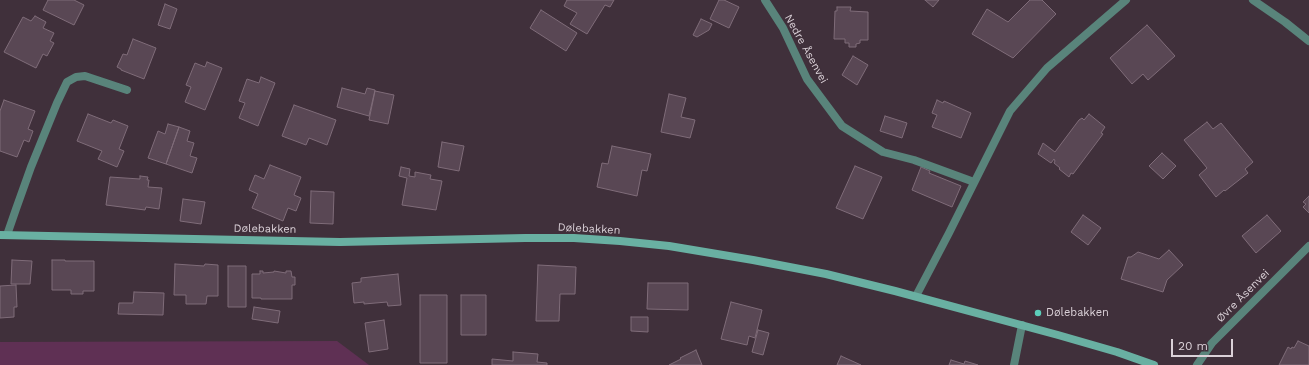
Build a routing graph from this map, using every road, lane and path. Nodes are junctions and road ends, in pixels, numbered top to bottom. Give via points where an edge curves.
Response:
1 (765, 0) edge
2 (1126, 0) edge
3 (1253, 0) edge
4 (1309, 41) edge
5 (127, 90) dead end
6 (974, 182) junction
7 (4, 235) edge
8 (1309, 246) edge
9 (916, 296) junction
10 (1022, 325) junction
11 (1014, 365) edge
12 (1154, 365) edge
13 (1197, 365) edge

1 - 6 street, Nedre Åsenvei via 783,28 808,79 842,126 883,152 914,160
2 - 6 street via 1047,68 1010,111
3 - 4 street
5 - 7 street, Dølebakken via 85,76 67,82
6 - 9 street
7 - 9 main road, Dølebakken via 340,242 596,239 669,246 754,260
8 - 13 street, Øvre Åsenvei via 1212,344
9 - 10 main road, Dølebakken
10 - 11 street
10 - 12 main road, Dølebakken

